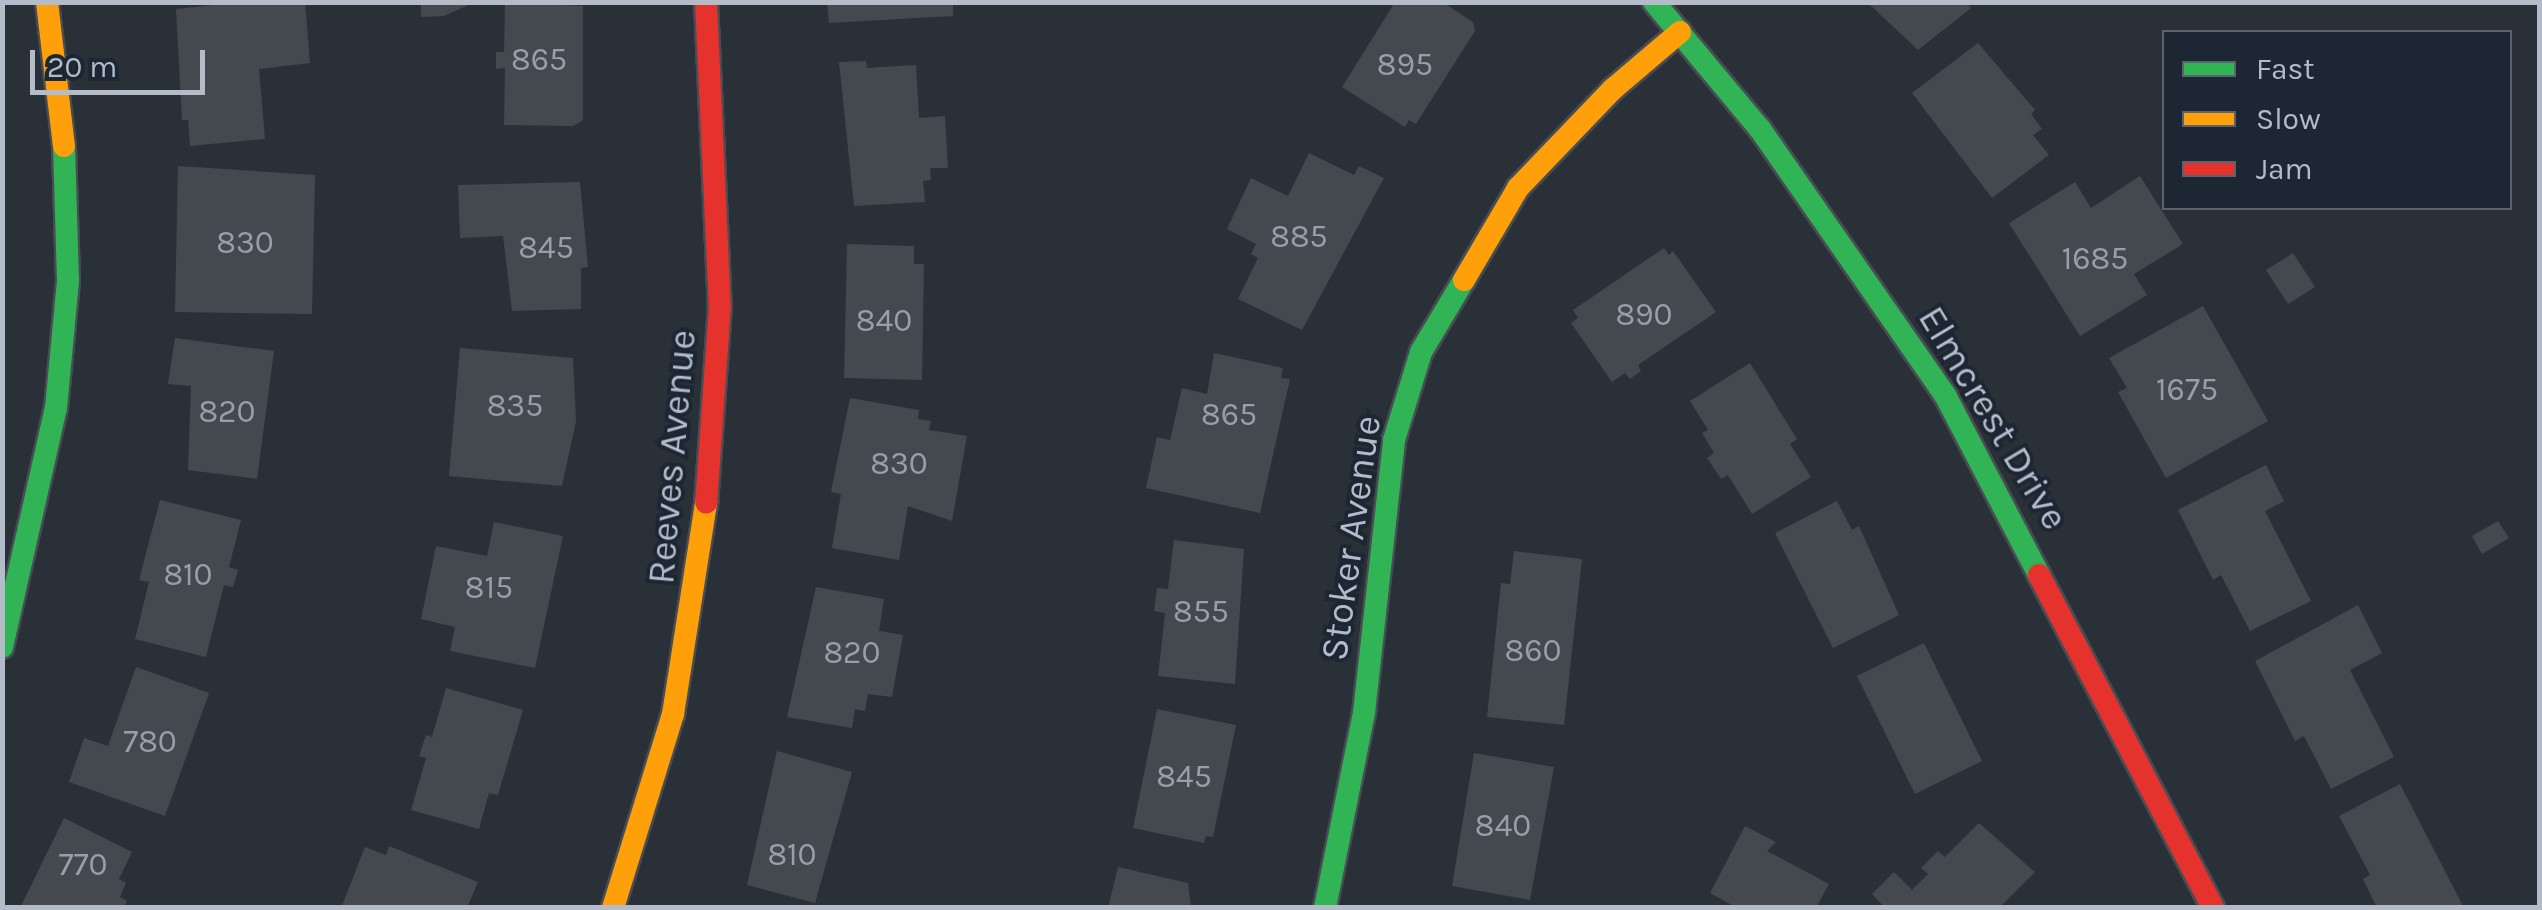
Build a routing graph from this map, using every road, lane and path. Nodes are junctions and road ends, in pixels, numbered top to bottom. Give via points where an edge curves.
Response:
1 (47, 2) edge
2 (706, 2) edge
3 (1654, 2) edge
4 (1680, 32) junction
5 (2, 646) edge
6 (613, 908) edge
7 (1325, 908) edge
8 (2214, 908) edge

1 - 5 street via 67,171 68,281 56,408
2 - 6 street, Reeves Avenue via 720,304 710,480 672,714
3 - 4 street, Elmcrest Drive
4 - 7 street, Stoker Avenue via 1613,89 1518,188 1421,352 1394,440 1364,713
4 - 8 street, Elmcrest Drive via 1842,240 1945,395

